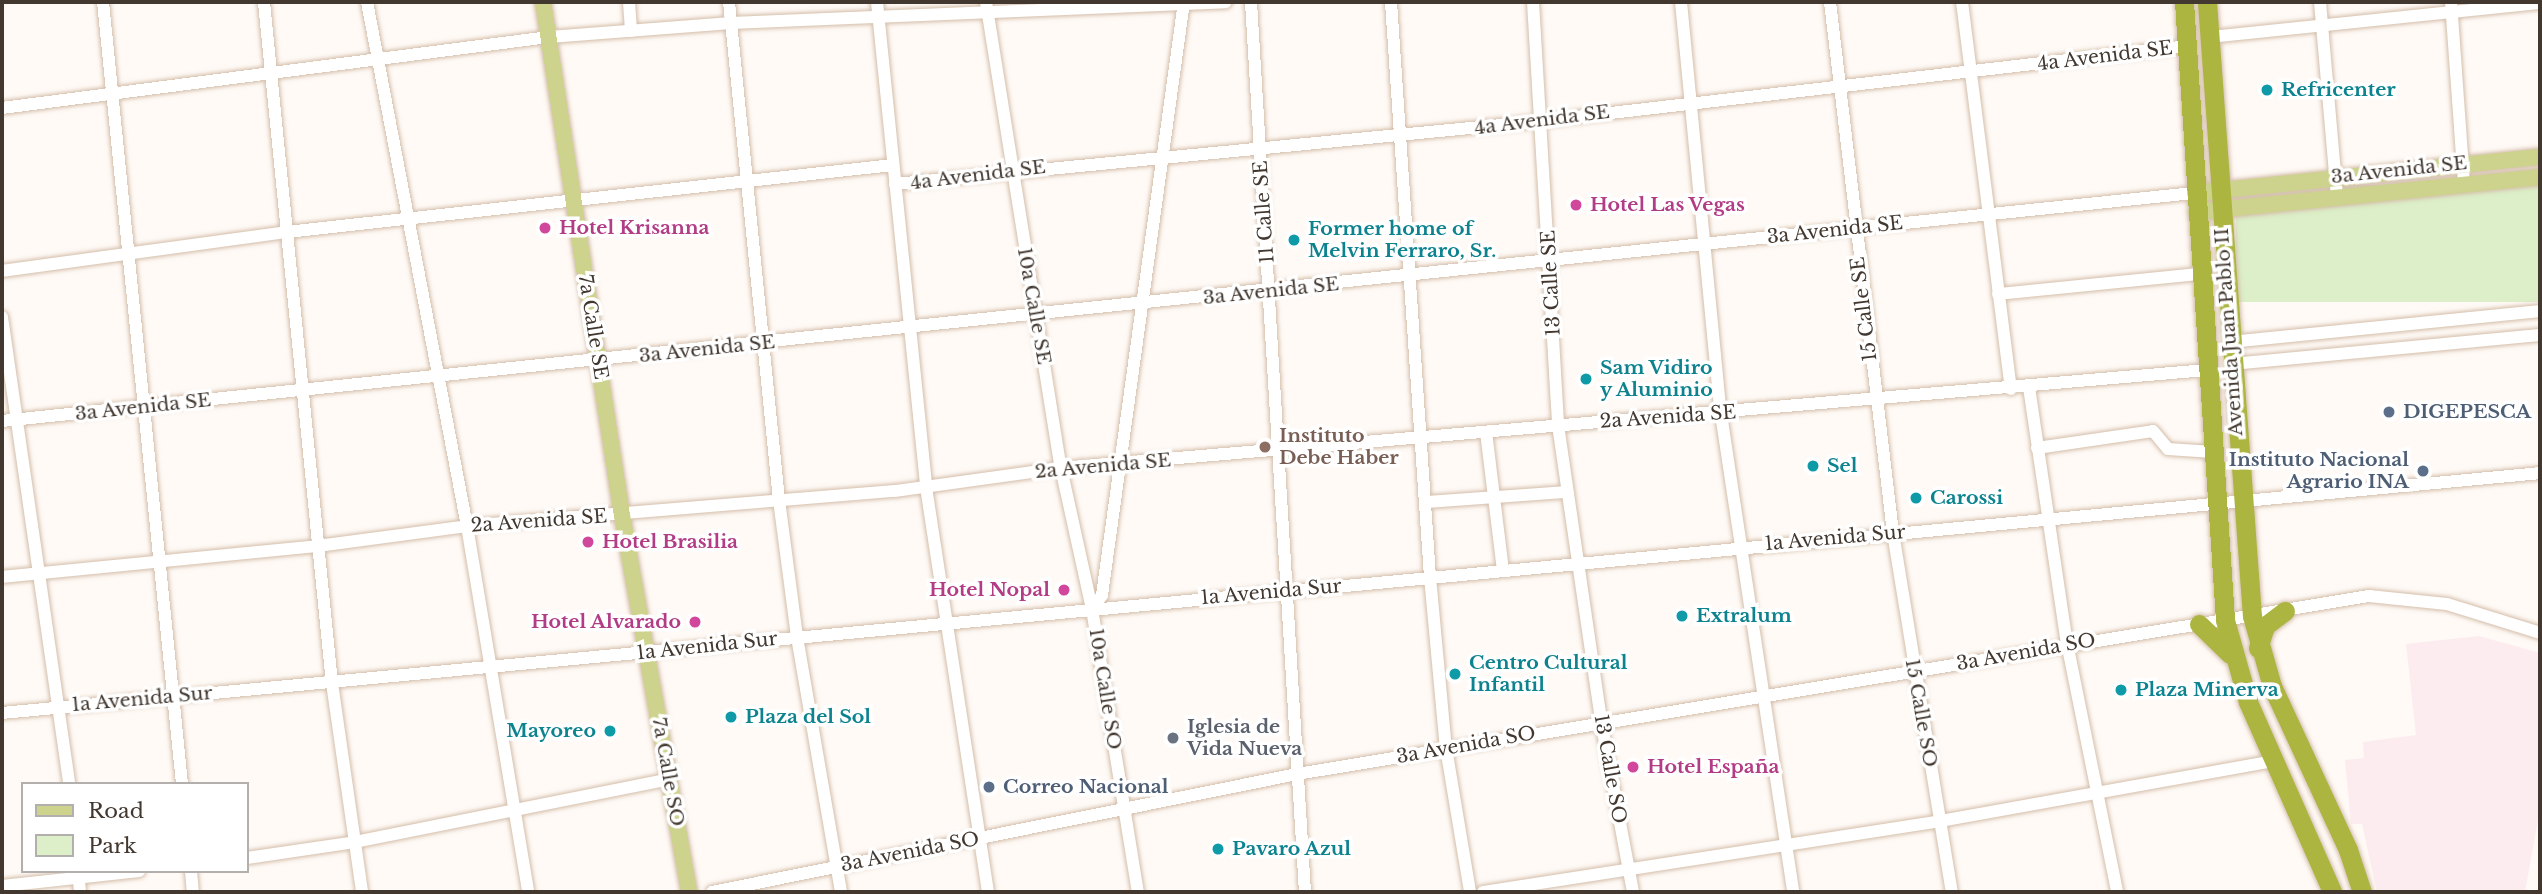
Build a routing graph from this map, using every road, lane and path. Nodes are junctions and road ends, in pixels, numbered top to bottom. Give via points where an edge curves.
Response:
1 (103, 2) edge
2 (264, 2) edge
3 (368, 2) edge
4 (543, 2) edge
5 (629, 2) edge
6 (729, 2) edge
7 (877, 2) edge
8 (1226, 2) edge
9 (1251, 2) edge
10 (1391, 2) edge
11 (1533, 2) edge
12 (1681, 2) edge
13 (1830, 2) edge
14 (1962, 2) edge
15 (2184, 2) edge
16 (2207, 2) edge
17 (2320, 2) edge
18 (1184, 3) edge
19 (2540, 3) edge
20 (2451, 7) edge
21 (987, 8) edge
22 (878, 17) junction
23 (731, 23) junction
24 (2323, 29) junction
25 (631, 31) junction
26 (549, 37) junction
27 (2210, 37) junction
28 (2188, 46) junction
29 (379, 61) junction
30 (1970, 72) junction
31 (271, 74) junction
32 (1839, 85) junction
33 (112, 94) junction
34 (1689, 102) junction
35 (2, 108) edge
36 (1542, 121) junction
37 (1400, 136) junction
38 (1259, 147) junction
39 (1163, 156) junction
40 (2540, 157) edge
41 (2462, 164) junction
42 (893, 165) junction
43 (1012, 170) junction
44 (2336, 176) junction
45 (2540, 177) edge
46 (745, 180) junction
47 (895, 184) junction
48 (2464, 185) junction
49 (2337, 197) junction
50 (573, 200) junction
51 (2220, 200) junction
52 (2196, 202) junction
53 (1989, 213) junction
54 (409, 219) junction
55 (1855, 228) junction
56 (287, 232) junction
57 (1702, 244) junction
58 (128, 252) junction
59 (1550, 261) junction
60 (2, 271) edge
61 (2200, 274) junction
62 (1412, 276) junction
63 (1269, 291) junction
64 (1998, 294) junction
65 (1142, 304) junction
66 (2540, 311) edge
67 (1036, 315) junction
68 (2, 317) edge
69 (910, 328) junction
70 (2364, 328) junction
71 (2540, 335) edge
72 (2286, 336) junction
73 (2230, 342) junction
74 (760, 344) junction
75 (2363, 352) junction
76 (2288, 359) junction
77 (598, 361) junction
78 (2232, 364) junction
79 (2207, 370) junction
80 (439, 377) junction
81 (2029, 387) junction
82 (2011, 389) junction
83 (303, 390) junction
84 (1875, 400) junction
85 (144, 407) junction
86 (1721, 414) junction
87 (19, 419) junction
88 (2, 421) edge
89 (1558, 425) junction
90 (1486, 432) junction
91 (1422, 438) junction
92 (2037, 448) junction
93 (1279, 452) junction
94 (2213, 452) junction
95 (1117, 464) junction
96 (1061, 468) junction
97 (2540, 473) edge
98 (926, 487) junction
99 (1565, 492) junction
100 (1491, 499) junction
101 (779, 500) junction
102 (1426, 502) junction
103 (2241, 502) junction
104 (2217, 503) junction
105 (622, 515) junction
106 (2046, 518) junction
107 (467, 526) junction
108 (1892, 533) junction
109 (318, 546) junction
110 (1739, 547) junction
111 (159, 560) junction
112 (1578, 563) junction
113 (1503, 570) junction
114 (40, 573) junction
115 (2, 577) edge
116 (1430, 577) junction
117 (1287, 591) junction
118 (1092, 609) junction
119 (2285, 611) junction
120 (2252, 615) junction
121 (2225, 620) junction
122 (943, 624) junction
123 (2199, 624) junction
124 (2540, 633) edge
125 (797, 638) junction
126 (2067, 643) junction
127 (2258, 649) junction
128 (645, 652) junction
129 (2235, 663) junction
130 (488, 668) junction
131 (1913, 673) junction
132 (332, 683) junction
133 (172, 696) junction
134 (1761, 697) junction
135 (59, 706) junction
136 (2, 713) edge
137 (1601, 722) junction
138 (1446, 748) junction
139 (2273, 761) junction
140 (1297, 774) junction
141 (669, 779) junction
142 (69, 782) edge
143 (182, 782) edge
144 (2100, 791) junction
145 (1124, 807) junction
146 (513, 810) junction
147 (1940, 821) junction
148 (979, 838) junction
149 (355, 842) junction
150 (1784, 846) junction
151 (248, 858) edge
152 (836, 867) junction
153 (98, 873) edge
154 (191, 873) edge
155 (1629, 873) junction
156 (78, 874) edge
157 (2, 886) edge
158 (80, 892) edge
159 (193, 892) edge
160 (362, 892) edge
161 (528, 892) edge
162 (689, 892) edge
163 (712, 892) edge
164 (841, 892) edge
165 (988, 892) edge
166 (1138, 892) edge
167 (1305, 892) edge
168 (1470, 892) edge
169 (1483, 892) edge
170 (1633, 892) edge
171 (1793, 892) edge
172 (1952, 892) edge
173 (2117, 892) edge
174 (2332, 892) edge
175 (2362, 892) edge

1 - 33 street
2 - 31 street
3 - 29 street
4 - 26 main road, 7a Calle SE
5 - 25 street
6 - 23 street
7 - 22 street
8 - 18 street
9 - 38 street, 11 Calle SE
10 - 37 street
11 - 36 street, 13 Calle SE
12 - 34 street
13 - 32 street, 15 Calle SE
14 - 30 street
15 - 28 highway, Avenida Juan Pablo II
16 - 27 highway, Avenida Juan Pablo II
17 - 24 street
18 - 21 street
18 - 39 street
19 - 20 street
20 - 24 street
20 - 41 street
21 - 22 street
21 - 43 street, 10a Calle SE
22 - 23 street
22 - 42 street
23 - 25 street
23 - 46 street
24 - 27 street
24 - 44 street
25 - 26 street
26 - 29 street
26 - 50 main road, 7a Calle SE
27 - 51 highway, Avenida Juan Pablo II
28 - 30 street, 4a Avenida SE
28 - 52 highway, Avenida Juan Pablo II
29 - 31 street
29 - 54 street
30 - 32 street, 4a Avenida SE
30 - 53 street
31 - 33 street
31 - 56 street
32 - 34 street, 4a Avenida SE
32 - 55 street, 15 Calle SE
33 - 35 street
33 - 58 street
34 - 36 street, 4a Avenida SE
34 - 57 street
36 - 37 street, 4a Avenida SE
36 - 59 street, 13 Calle SE
37 - 38 street, 4a Avenida SE
37 - 62 street
38 - 39 street, 4a Avenida SE
38 - 63 street, 11 Calle SE
39 - 43 street, 4a Avenida SE
39 - 65 street
40 - 41 main road, 3a Avenida SE
41 - 44 main road, 3a Avenida SE
41 - 48 street
42 - 46 street, 4a Avenida SE
42 - 47 street
43 - 47 street, 4a Avenida SE
43 - 67 street, 10a Calle SE
44 - 49 street
44 - 51 main road, 3a Avenida SE
45 - 48 main road, 3a Avenida SE
46 - 50 street, 4a Avenida SE
46 - 74 street
47 - 69 street
48 - 49 main road, 3a Avenida SE
49 - 51 main road, 3a Avenida SE
50 - 54 street, 4a Avenida SE
50 - 77 main road, 7a Calle SE
51 - 52 main road, 3a Avenida SE
51 - 73 highway, Avenida Juan Pablo II
52 - 53 street, 3a Avenida SE
52 - 61 highway, Avenida Juan Pablo II
53 - 55 street, 3a Avenida SE
53 - 64 street
54 - 56 street, 4a Avenida SE
54 - 80 street
55 - 57 street, 3a Avenida SE
55 - 84 street, 15 Calle SE
56 - 58 street, 4a Avenida SE
56 - 83 street
57 - 59 street, 3a Avenida SE
57 - 86 street
58 - 60 street, 4a Avenida SE
58 - 85 street
59 - 62 street, 3a Avenida SE
59 - 89 street, 13 Calle SE
61 - 64 street
61 - 79 highway, Avenida Juan Pablo II
62 - 63 street, 3a Avenida SE
62 - 91 street
63 - 65 street, 3a Avenida SE
63 - 93 street, 11 Calle SE
64 - 82 street
65 - 67 street, 3a Avenida SE
65 - 95 street
66 - 70 street
67 - 69 street, 3a Avenida SE
67 - 96 street, 10a Calle SE
68 - 87 street
69 - 74 street, 3a Avenida SE
69 - 98 street
70 - 72 street
70 - 75 street
71 - 75 street
72 - 73 street
72 - 76 street
73 - 78 highway, Avenida Juan Pablo II
74 - 77 street, 3a Avenida SE
74 - 101 street
75 - 76 street
76 - 78 street
77 - 80 street, 3a Avenida SE
77 - 105 main road, 7a Calle SE
78 - 103 highway, Avenida Juan Pablo II
79 - 81 street, 2a Avenida SE
79 - 94 highway, Avenida Juan Pablo II
80 - 83 street, 3a Avenida SE
80 - 107 street
81 - 82 street, 2a Avenida SE
81 - 92 street
82 - 84 street, 2a Avenida SE
83 - 85 street, 3a Avenida SE
83 - 109 street
84 - 86 street, 2a Avenida SE
84 - 108 street, 15 Calle SE
85 - 87 street, 3a Avenida SE
85 - 111 street
86 - 89 street, 2a Avenida SE
86 - 110 street
87 - 88 street, 3a Avenida SE
87 - 114 street
89 - 90 street, 2a Avenida SE
89 - 99 street, 13 Calle SE
90 - 91 street, 2a Avenida SE
90 - 100 street
91 - 93 street, 2a Avenida SE
91 - 102 street
92 - 94 street via 2153,432 2168,449
92 - 106 street
93 - 95 street, 2a Avenida SE
93 - 117 street, 11 Calle SE
94 - 104 highway, Avenida Juan Pablo II
95 - 96 street, 2a Avenida SE
95 - 118 street via 1102,595
96 - 98 street, 2a Avenida SE
96 - 118 street, 10a Calle SE
97 - 103 street, 1a Avenida Sur
98 - 101 street, 2a Avenida SE
98 - 122 street
99 - 100 street
99 - 112 street, 13 Calle SE
100 - 102 street
100 - 113 street
101 - 105 street, 2a Avenida SE
101 - 125 street
102 - 116 street
103 - 104 street, 1a Avenida Sur
103 - 120 highway, Avenida Juan Pablo II
104 - 106 street, 1a Avenida Sur
104 - 121 highway, Avenida Juan Pablo II
105 - 107 street, 2a Avenida SE
105 - 128 main road, 7a Calle SE
106 - 108 street, 1a Avenida Sur
106 - 126 street
107 - 109 street, 2a Avenida SE
107 - 130 street
108 - 110 street, 1a Avenida Sur
108 - 131 street, 15 Calle SO
109 - 111 street, 2a Avenida SE
109 - 132 street
110 - 112 street, 1a Avenida Sur
110 - 134 street
111 - 114 street, 2a Avenida SE
111 - 133 street
112 - 113 street, 1a Avenida Sur
112 - 137 street, 13 Calle SO
113 - 116 street, 1a Avenida Sur
114 - 115 street, 2a Avenida SE
114 - 135 street
116 - 117 street, 1a Avenida Sur
116 - 138 street
117 - 118 street, 1a Avenida Sur
117 - 140 street, 11 Calle SE
118 - 122 street, 1a Avenida Sur
118 - 145 street, 10a Calle SO
119 - 120 street, 3a Avenida SO
119 - 124 street, 3a Avenida SO via 2369,596 2447,604
119 - 127 highway via 2265,626
120 - 121 street, 3a Avenida SO
120 - 127 highway, Avenida Juan Pablo II
121 - 123 street, 3a Avenida SO
121 - 129 highway, Avenida Juan Pablo II
122 - 125 street, 1a Avenida Sur
122 - 148 street
123 - 126 street, 3a Avenida SO
123 - 129 highway via 2219,639
125 - 128 street, 1a Avenida Sur
125 - 152 street
126 - 131 street, 3a Avenida SO
126 - 144 street
127 - 175 highway, Avenida Juan Pablo II
128 - 130 street, 1a Avenida Sur
128 - 141 main road, 7a Calle SO
129 - 139 highway, Avenida Juan Pablo II
130 - 132 street, 1a Avenida Sur
130 - 146 street
131 - 134 street, 3a Avenida SO
131 - 147 street, 15 Calle SO
132 - 133 street, 1a Avenida Sur
132 - 149 street
133 - 135 street, 1a Avenida Sur
133 - 143 street
134 - 137 street, 3a Avenida SO
134 - 150 street
135 - 136 street, 1a Avenida Sur
135 - 142 street
137 - 138 street, 3a Avenida SO
137 - 155 street, 13 Calle SO
138 - 140 street, 3a Avenida SO
138 - 168 street
139 - 144 street
139 - 174 highway, Avenida Juan Pablo II
140 - 145 street, 3a Avenida SO
140 - 167 street, 11 Calle SE
141 - 146 street
141 - 162 main road, 7a Calle SO
144 - 147 street
144 - 173 street
145 - 148 street, 3a Avenida SO
145 - 166 street, 10a Calle SO
146 - 149 street
146 - 161 street
147 - 150 street
147 - 172 street, 15 Calle SO
148 - 152 street, 3a Avenida SO
148 - 165 street
149 - 151 street
149 - 160 street
150 - 155 street
150 - 171 street
152 - 163 street, 3a Avenida SO
152 - 164 street
153 - 156 street
154 - 159 street
155 - 169 street
155 - 170 street, 13 Calle SO
156 - 157 street
156 - 158 street

